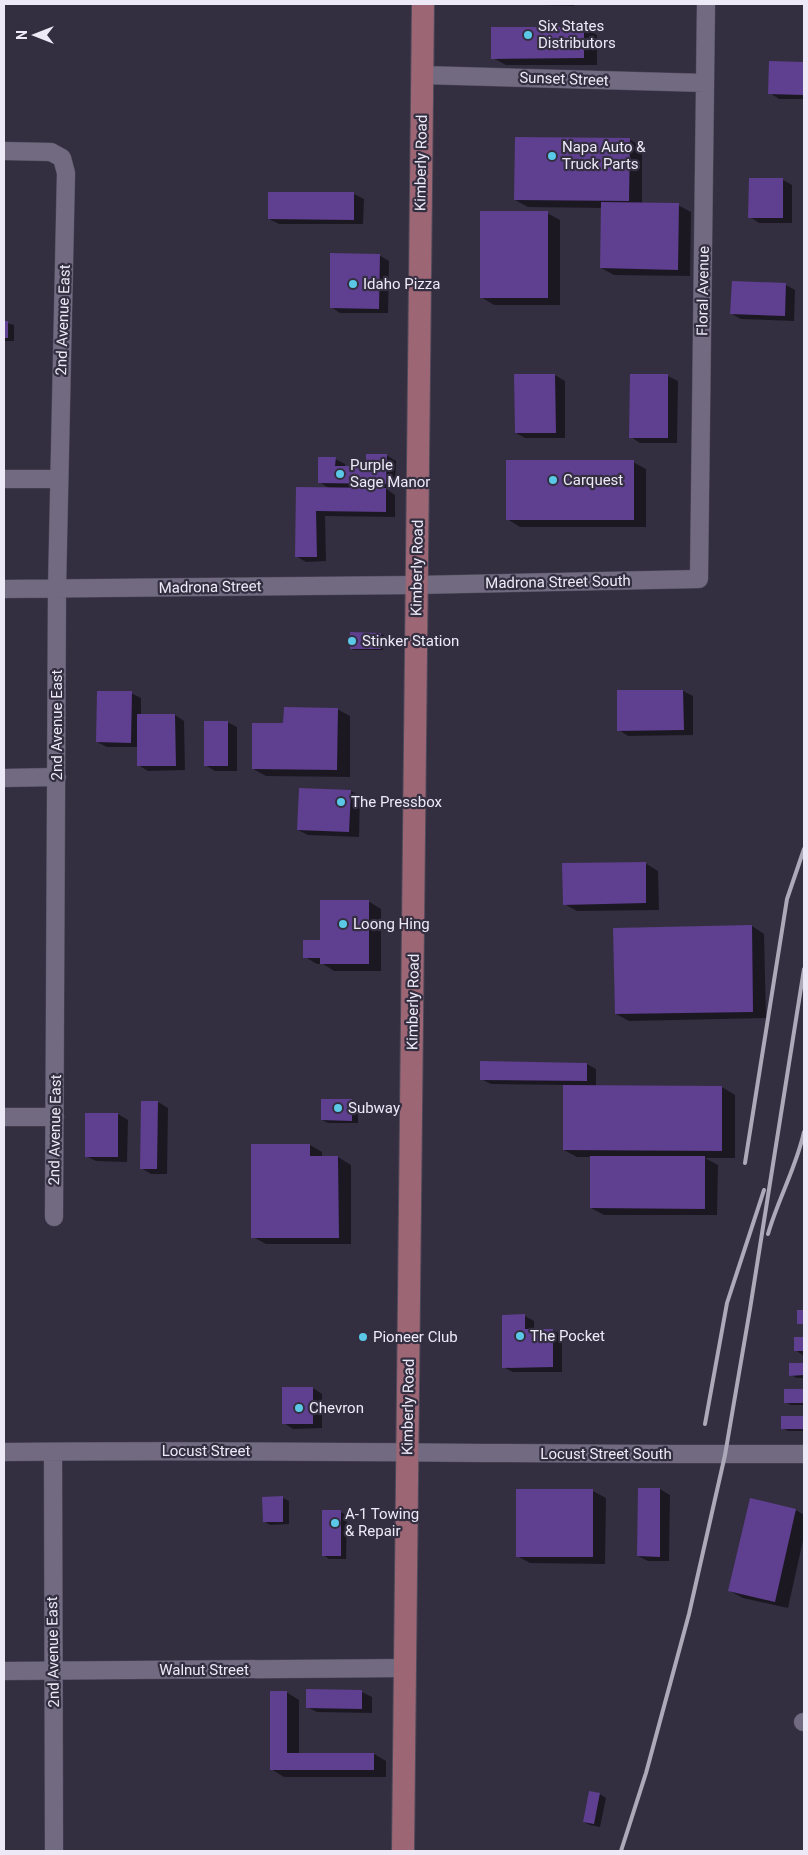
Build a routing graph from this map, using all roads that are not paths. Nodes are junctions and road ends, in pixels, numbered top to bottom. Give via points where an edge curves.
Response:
1 (423, 4) edge
2 (706, 4) edge
3 (422, 75) junction
4 (705, 83) junction
5 (4, 152) edge
6 (4, 479) edge
7 (59, 479) junction
8 (699, 579) joint
9 (417, 585) junction
10 (4, 589) edge
11 (57, 589) junction
12 (57, 777) junction
13 (4, 778) edge
14 (4, 1117) edge
15 (55, 1117) junction
16 (54, 1217) dead end
17 (4, 1452) edge
18 (53, 1452) junction
19 (408, 1453) junction
20 (804, 1454) edge
21 (405, 1668) junction
22 (54, 1670) junction
23 (4, 1671) edge
24 (54, 1851) edge
25 (403, 1851) edge

1 - 3 main road, Kimberly Road
2 - 4 street, Floral Avenue
3 - 4 street, Sunset Street
3 - 9 main road, Kimberly Road
4 - 8 street, Floral Avenue
5 - 7 street, 2nd Avenue East via 51,152 62,158 66,173
6 - 7 street
7 - 11 street, 2nd Avenue East
8 - 9 street, Madrona Street South
9 - 11 street, Madrona Street
9 - 19 main road, Kimberly Road
10 - 11 street, Madrona Street
11 - 12 street, 2nd Avenue East
12 - 13 street
12 - 15 street, 2nd Avenue East
14 - 15 street
15 - 16 street, 2nd Avenue East
17 - 18 street, Locust Street
18 - 19 street, Locust Street via 245,1450
18 - 22 street, 2nd Avenue East
19 - 20 street, Locust Street South
19 - 21 main road, Kimberly Road
21 - 22 street, Walnut Street
21 - 25 main road, Kimberly Road
22 - 23 street, Walnut Street
22 - 24 street, 2nd Avenue East

